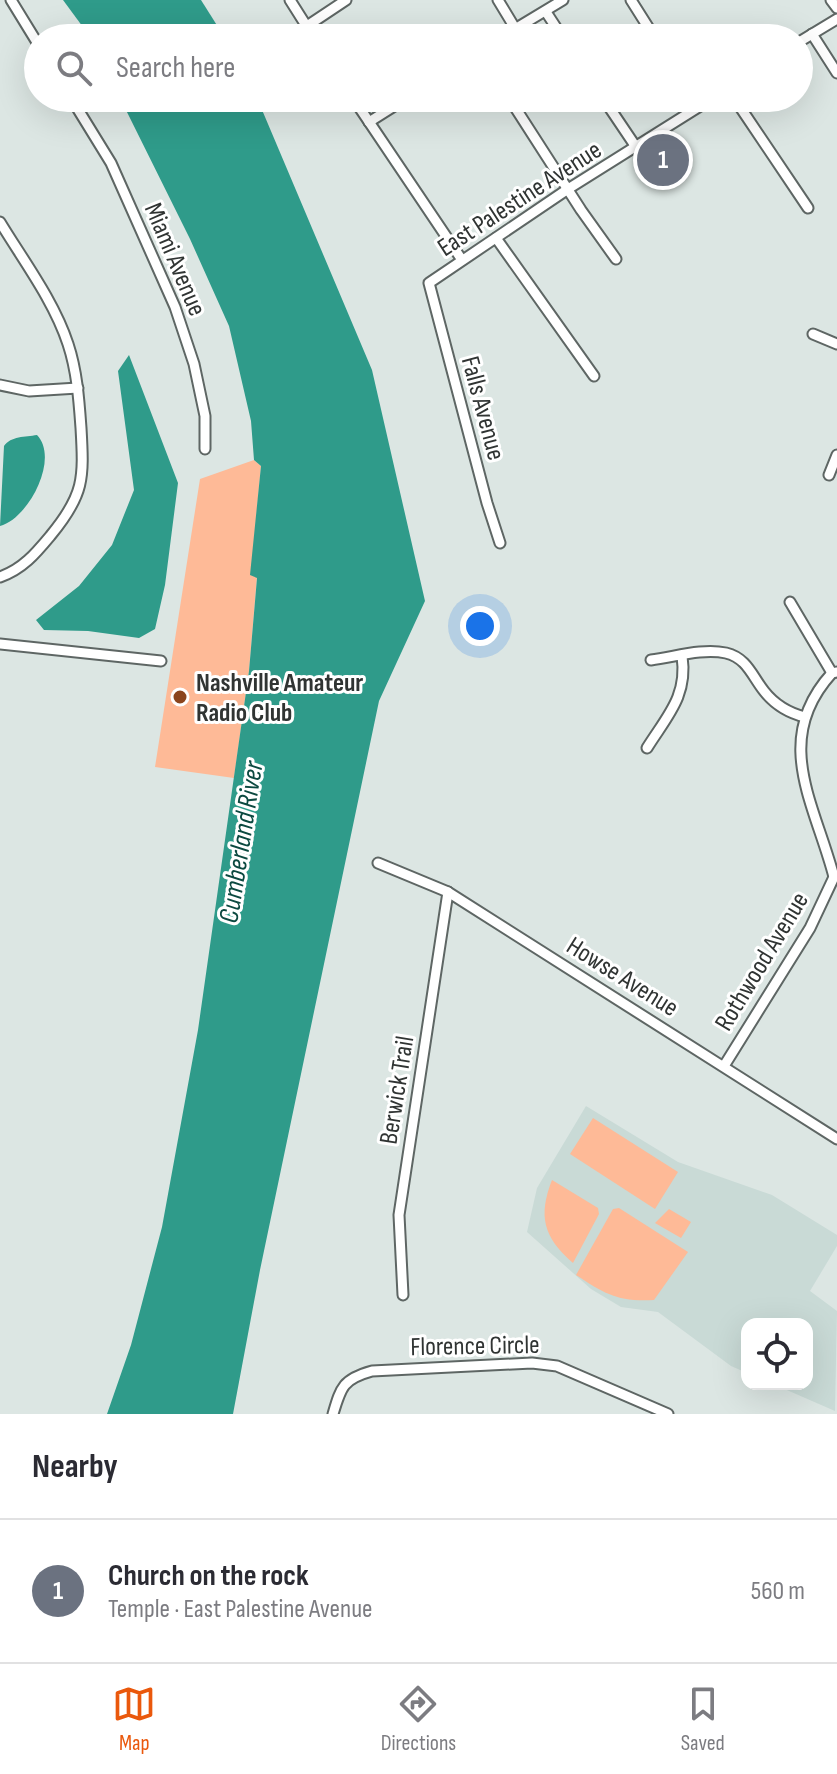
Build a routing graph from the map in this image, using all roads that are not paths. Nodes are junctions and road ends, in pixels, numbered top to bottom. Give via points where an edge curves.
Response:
1 (11, 0) edge
2 (290, 0) edge
3 (346, 0) edge
4 (498, 0) edge
5 (563, 0) edge
6 (631, 0) edge
7 (831, 0) edge
8 (837, 8) edge
9 (546, 12) junction
10 (837, 19) edge
11 (26, 24) edge
12 (306, 24) edge
13 (310, 24) edge
14 (513, 24) edge
15 (523, 24) edge
16 (554, 24) edge
17 (646, 24) edge
18 (813, 33) edge
19 (813, 36) edge
20 (837, 73) edge
21 (80, 112) edge
22 (362, 112) edge
23 (385, 112) edge
24 (518, 112) edge
25 (612, 112) edge
26 (683, 112) edge
27 (743, 112) edge
28 (369, 122) junction
29 (636, 147) junction
30 (568, 189) junction
31 (808, 208) dead end
32 (0, 222) edge
33 (496, 238) junction
34 (616, 259) dead end
35 (462, 260) junction
36 (430, 283) joint
37 (813, 334) dead end
38 (837, 344) edge
39 (594, 376) dead end
40 (0, 385) edge
41 (78, 388) junction
42 (205, 449) dead end
43 (837, 455) edge
44 (829, 475) dead end
45 (500, 543) dead end
46 (0, 577) edge
47 (790, 602) dead end
48 (0, 644) edge
49 (682, 656) junction
50 (651, 660) dead end
51 (161, 661) dead end
52 (834, 673) edge
53 (805, 717) junction
54 (647, 748) dead end
55 (378, 863) dead end
56 (834, 875) edge
57 (448, 892) junction
58 (724, 1066) junction
59 (837, 1139) edge
60 (403, 1295) dead end
61 (333, 1414) edge
62 (668, 1414) edge

1 - 11 street
2 - 12 street
3 - 13 street
4 - 14 street
5 - 9 street
6 - 17 street
7 - 8 street
9 - 15 street
9 - 16 street
10 - 18 street
19 - 20 street
21 - 42 street, Miami Avenue via 111,163 175,307 205,416
22 - 28 street
23 - 28 street
24 - 30 street
25 - 29 street
26 - 29 street, East Palestine Avenue
27 - 31 street
28 - 35 street
29 - 30 street, East Palestine Avenue
30 - 33 street, East Palestine Avenue
30 - 34 street
32 - 41 street via 57,319
33 - 35 street, East Palestine Avenue
33 - 39 street
35 - 36 street, East Palestine Avenue
36 - 45 street, Falls Avenue
37 - 38 street
40 - 41 street via 29,391
41 - 46 street via 84,468 71,511 27,563
43 - 44 street
47 - 52 street
48 - 51 street
49 - 50 street
49 - 53 street via 710,651 737,657 775,703
49 - 54 street via 680,695
52 - 53 street via 819,687
53 - 56 street via 799,754
55 - 57 street, Howse Avenue
56 - 58 street, Rothwood Avenue via 810,928
57 - 58 street, Howse Avenue
57 - 60 street, Berwick Trail via 399,1215
58 - 59 street, Howse Avenue
61 - 62 street, Florence Circle via 346,1381 355,1375 532,1363 566,1368

